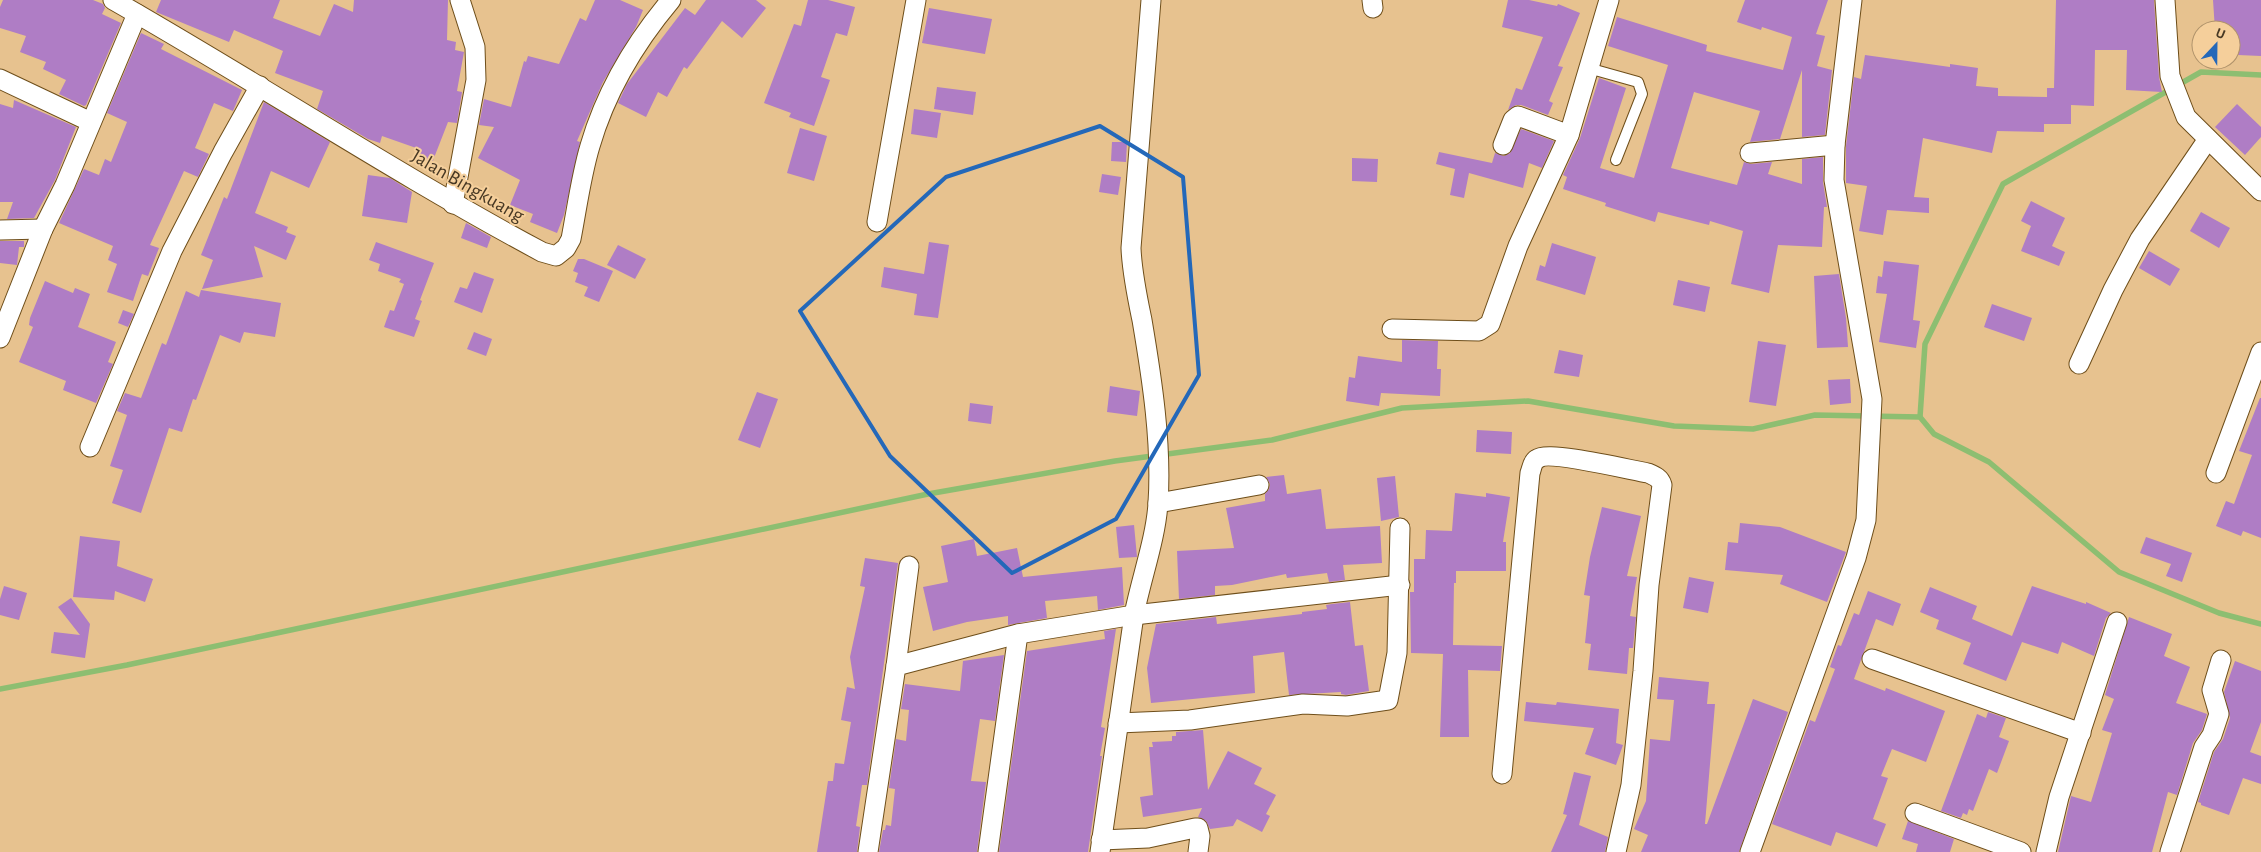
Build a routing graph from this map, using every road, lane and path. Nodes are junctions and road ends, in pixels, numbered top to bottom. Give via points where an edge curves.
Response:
1 (113, 0) edge
2 (460, 0) edge
3 (671, 0) edge
4 (916, 0) edge
5 (1151, 0) edge
6 (1610, 0) edge
7 (1852, 0) edge
8 (2165, 0) edge
9 (138, 14) junction
10 (1588, 68) junction
11 (0, 79) edge
12 (260, 86) junction
13 (91, 122) junction
14 (1569, 135) junction
15 (2208, 138) junction
16 (1503, 145) dead end
17 (1835, 145) junction
18 (1750, 153) dead end
19 (1616, 160) dead end
20 (2261, 192) edge
21 (453, 204) junction
22 (877, 222) dead end
23 (43, 229) junction
24 (0, 230) edge
25 (1392, 329) dead end
26 (0, 338) edge
27 (2261, 352) edge
28 (2079, 364) dead end
29 (90, 447) dead end
30 (2216, 473) dead end
31 (1259, 485) dead end
32 (1159, 494) junction
33 (1400, 528) dead end
34 (909, 566) dead end
35 (1400, 585) junction
36 (1134, 615) junction
37 (2116, 622) dead end
38 (1018, 634) junction
39 (1872, 659) dead end
40 (2222, 660) dead end
41 (896, 666) junction
42 (1118, 724) junction
43 (2081, 733) junction
44 (1502, 774) dead end
45 (1915, 813) dead end
46 (1100, 846) edge
47 (868, 852) edge
48 (988, 852) edge
49 (1198, 852) edge
50 (1616, 852) edge
51 (1750, 852) edge
52 (2021, 852) edge
53 (2046, 852) edge
54 (2170, 852) edge

1 - 9 street, Jalan Bingkuang
2 - 21 street via 475,48 476,80
3 - 21 street, Jalan Bingkuang via 634,48 610,93 590,146 571,239 566,248 556,256 549,256
4 - 22 street
5 - 32 street via 1131,248 1154,406
6 - 10 street
7 - 17 street
8 - 15 street via 2170,76 2186,117
9 - 12 street, Jalan Bingkuang
9 - 13 street
10 - 14 street
10 - 19 lane via 1638,82 1641,86 1642,94
11 - 13 street
12 - 21 street, Jalan Bingkuang
12 - 29 street via 172,251
13 - 23 street
14 - 16 street via 1518,116 1513,120
14 - 25 street via 1518,246 1488,327 1479,331
15 - 20 street
15 - 28 street via 2140,239
17 - 18 street
17 - 51 street via 1836,196 1872,399 1866,520 1856,558
23 - 24 street
23 - 26 street
27 - 30 street
31 - 32 street
32 - 36 street via 1156,526
33 - 35 street
34 - 41 street
35 - 36 street
35 - 42 street via 1397,653 1388,700 1347,706 1303,704 1190,720
36 - 38 street
36 - 42 street
37 - 43 street
38 - 41 street
38 - 48 street
39 - 43 street
40 - 54 street via 2212,690 2219,714 2204,747
41 - 47 street
42 - 46 street
43 - 53 street via 2058,797
44 - 50 street via 1533,463 1540,458 1560,457 1656,477 1662,484 1648,585 1644,671 1631,785
45 - 52 street
46 - 49 street via 1198,828

